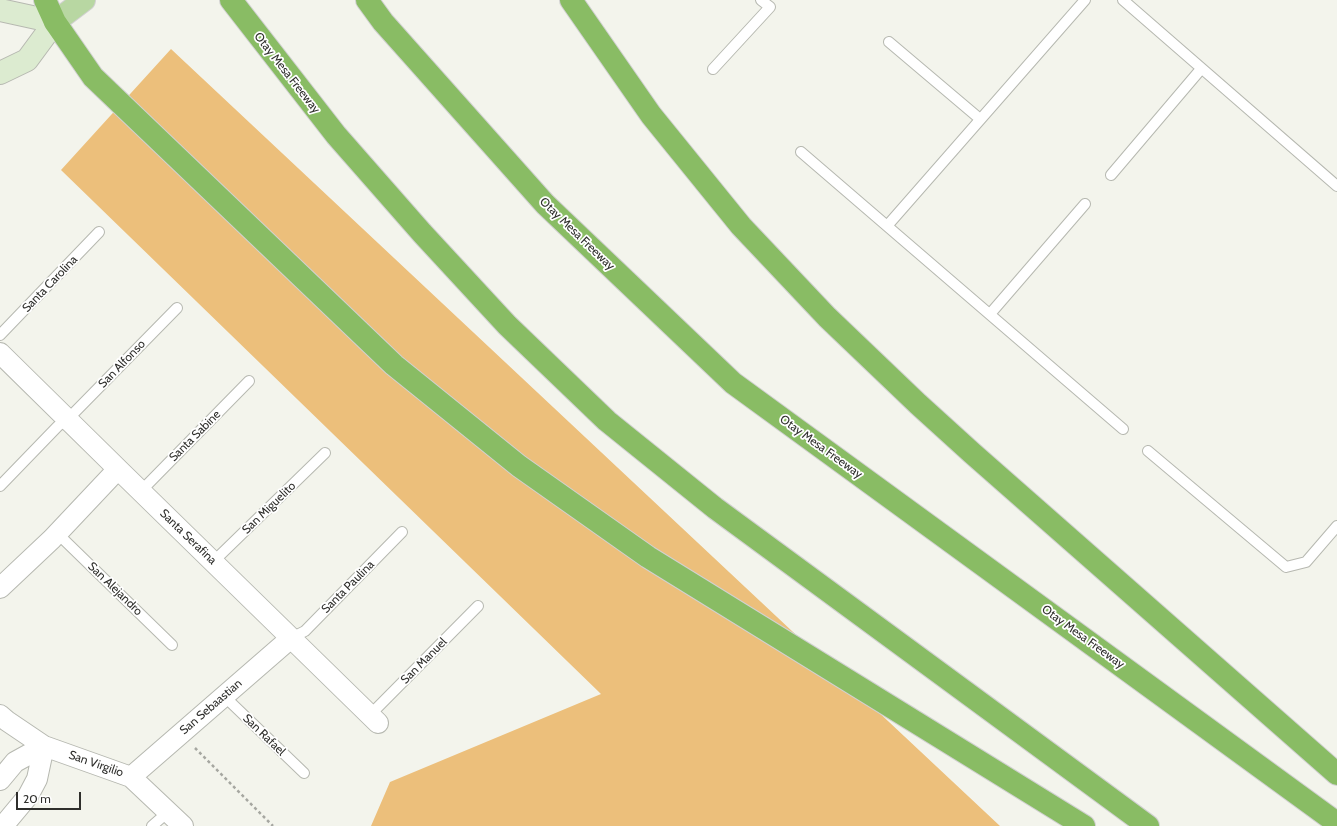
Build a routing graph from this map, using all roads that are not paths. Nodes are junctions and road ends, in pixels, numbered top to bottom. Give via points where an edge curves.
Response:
1 (45, 0) edge
2 (84, 0) edge
3 (230, 0) edge
4 (367, 0) edge
5 (571, 0) edge
6 (761, 0) edge
7 (1084, 0) edge
8 (1123, 0) edge
9 (772, 3) edge
10 (0, 10) edge
11 (54, 22) junction
12 (889, 42) dead end
13 (713, 69) dead end
14 (1201, 69) junction
15 (0, 73) edge
16 (980, 120) junction
17 (801, 152) dead end
18 (1111, 175) dead end
19 (1337, 186) edge
20 (1085, 204) dead end
21 (887, 226) junction
22 (100, 232) dead end
23 (177, 308) dead end
24 (990, 314) junction
25 (0, 335) edge
26 (0, 353) edge
27 (248, 381) dead end
28 (68, 419) junction
29 (1123, 429) dead end
30 (1148, 451) dead end
31 (325, 453) dead end
32 (118, 469) junction
33 (0, 486) edge
34 (140, 491) junction
35 (1337, 526) edge
36 (402, 532) dead end
37 (57, 533) junction
38 (213, 562) junction
39 (0, 588) edge
40 (478, 606) dead end
41 (290, 638) junction
42 (172, 645) dead end
43 (224, 696) junction
44 (0, 715) edge
45 (374, 719) joint
46 (44, 746) junction
47 (304, 773) dead end
48 (1337, 774) edge
49 (131, 777) junction
50 (0, 780) edge
51 (168, 812) junction
52 (1337, 823) edge
53 (3, 826) edge
54 (152, 826) edge
55 (183, 826) edge
56 (1084, 826) edge
57 (1148, 826) edge

1 - 11 highway
2 - 11 main road
3 - 57 highway, Otay Mesa Freeway via 336,135 422,234 507,325 607,421 715,508
4 - 52 highway, Otay Mesa Freeway via 383,22 545,204 733,383
5 - 48 highway via 656,122 740,226 827,317 939,424
6 - 9 lane
7 - 16 lane
8 - 14 lane
9 - 13 lane
10 - 11 main road
11 - 15 main road via 27,60
11 - 56 highway via 93,77 388,360 519,466 648,557
12 - 16 lane
14 - 18 lane
14 - 19 lane
16 - 21 lane
17 - 21 lane
20 - 24 lane
21 - 24 lane
22 - 25 lane, Santa Carolina
23 - 28 lane, San Alfonso
24 - 29 lane
26 - 28 street, Santa Serafina
27 - 34 lane, Santa Sabine
28 - 32 street, Santa Serafina
28 - 33 lane, San Alfonso via 58,426
30 - 35 lane via 1286,567 1306,562
31 - 38 lane, San Miguelito
32 - 34 street, Santa Serafina
32 - 37 street
34 - 38 street, Santa Serafina
36 - 41 lane, Santa Paulina via 305,631
37 - 39 street
37 - 42 lane, San Alejandro
38 - 41 street, Santa Serafina
40 - 45 lane, San Manuel
41 - 43 street, San Sebaastian
41 - 45 street, Santa Serafina
43 - 47 lane, San Rafael
43 - 49 street, San Sebaastian
44 - 46 street, San Virgilio
46 - 49 street, San Virgilio
46 - 50 street via 16,762
46 - 53 street via 37,779 28,796
49 - 51 street, San Virgilio
51 - 54 lane
51 - 55 street, San Virgilio

